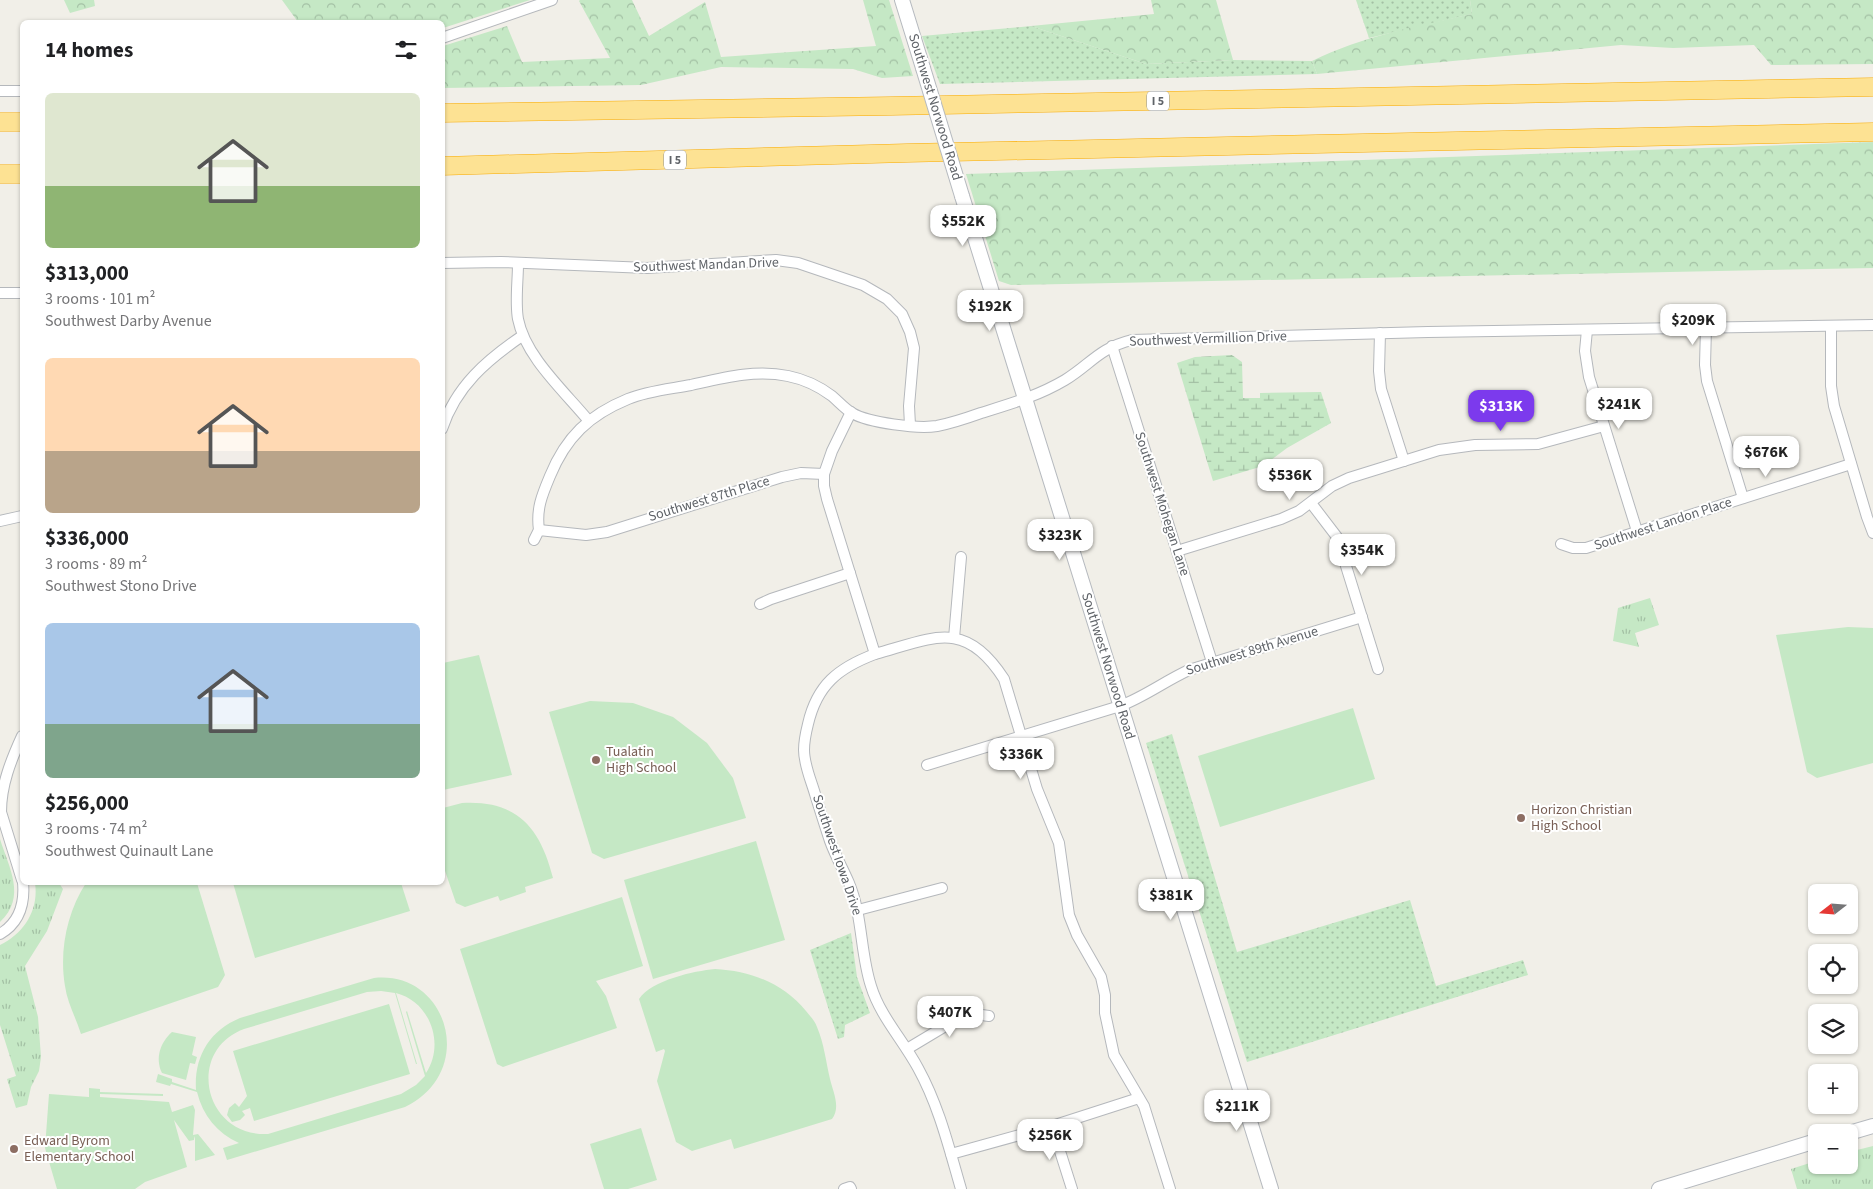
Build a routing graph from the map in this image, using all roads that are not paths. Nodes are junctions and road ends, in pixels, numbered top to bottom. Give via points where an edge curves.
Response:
1 (552, 0) edge
2 (902, 0) edge
3 (445, 37) edge
4 (1873, 86) edge
5 (20, 91) edge
6 (0, 92) edge
7 (445, 113) edge
8 (0, 122) edge
9 (20, 122) edge
10 (1873, 132) edge
11 (445, 166) edge
12 (0, 174) edge
13 (20, 174) edge
14 (445, 263) edge
15 (518, 264) junction
16 (20, 292) edge
17 (0, 293) edge
18 (1873, 325) edge
19 (1831, 326) junction
20 (1706, 328) junction
21 (1587, 330) junction
22 (1380, 333) junction
23 (522, 336) junction
24 (1112, 346) junction
25 (1026, 399) junction
26 (851, 412) junction
27 (445, 414) edge
28 (588, 420) junction
29 (910, 426) junction
30 (1604, 426) junction
31 (1404, 461) junction
32 (1850, 464) junction
33 (824, 474) junction
34 (1743, 498) junction
35 (1311, 503) junction
36 (20, 516) edge
37 (0, 521) edge
38 (540, 530) junction
39 (1637, 531) junction
40 (1873, 534) edge
41 (534, 540) dead end
42 (1561, 544) dead end
43 (1177, 551) junction
44 (961, 557) dead end
45 (850, 573) junction
46 (760, 604) dead end
47 (1362, 617) junction
48 (954, 638) junction
49 (874, 654) junction
50 (1212, 662) junction
51 (1378, 669) dead end
52 (1120, 706) junction
53 (1020, 737) junction
54 (20, 740) edge
55 (927, 765) dead end
56 (20, 872) edge
57 (23, 885) edge
58 (942, 888) dead end
59 (858, 910) junction
60 (0, 934) edge
61 (989, 1016) dead end
62 (907, 1049) junction
63 (1139, 1098) junction
64 (1052, 1126) junction
65 (1873, 1126) edge
66 (1858, 1130) edge
67 (1808, 1143) edge
68 (951, 1154) junction
69 (961, 1189) edge
70 (1072, 1189) edge
71 (1170, 1189) edge
72 (1271, 1189) edge
73 (1659, 1189) edge

1 - 3 street
2 - 25 street, Southwest Norwood Road, bridge
4 - 7 highway, I 5
5 - 6 street
8 - 9 highway
10 - 11 highway, I 5
12 - 13 highway
14 - 15 street, Southwest Mandan Drive
15 - 23 street via 517,316
15 - 29 street, Southwest Mandan Drive via 647,268 776,260 863,285 887,299 902,314 910,332 914,348
16 - 17 street
18 - 19 street, Southwest Vermillion Drive
19 - 20 street, Southwest Vermillion Drive
19 - 32 street via 1831,386
20 - 21 street, Southwest Vermillion Drive
20 - 34 street via 1707,381
21 - 22 street, Southwest Vermillion Drive
21 - 30 street via 1586,363
22 - 24 street, Southwest Vermillion Drive via 1145,339
22 - 31 street via 1381,389
23 - 27 street via 499,351 469,379
23 - 28 street via 531,352
24 - 25 street, Southwest Vermillion Drive via 1066,379
24 - 43 street, Southwest Mohegan Lane
25 - 29 street, Southwest Vermillion Drive via 937,426
25 - 52 street, Southwest Norwood Road
26 - 28 street, Southwest Vermillion Drive via 811,384 788,376 763,373 725,377 630,398
26 - 29 street, Southwest Vermillion Drive via 860,417
26 - 33 street
28 - 38 street, Southwest Vermillion Drive via 555,462 537,515
30 - 31 street via 1538,444 1457,447
30 - 39 street
31 - 35 street via 1340,482
32 - 34 street, Southwest Landon Place
32 - 40 street
33 - 38 street, Southwest 87th Place via 801,472 586,536
33 - 45 street via 827,499
34 - 39 street, Southwest Landon Place
35 - 43 street via 1281,519
35 - 47 street via 1337,537
36 - 37 street
38 - 41 street
39 - 42 street, Southwest Landon Place via 1586,548
43 - 50 street, Southwest Mohegan Lane
44 - 48 street
45 - 46 street
45 - 49 street
47 - 50 street, Southwest 89th Avenue
47 - 51 street
48 - 49 street, Southwest Iowa Drive via 936,638
48 - 53 street via 974,646 994,664 1004,680
49 - 59 street, Southwest Iowa Drive via 845,668 817,695 804,750 806,768 830,842
50 - 52 street, Southwest 89th Avenue via 1175,676
52 - 53 street, Southwest 89th Avenue
52 - 72 street, Southwest Norwood Road
53 - 55 street, Southwest 89th Avenue
53 - 63 street via 1037,789 1060,842 1069,915 1101,977 1114,1055
54 - 56 street via 11,759 1,812
57 - 60 street via 22,908 12,926
58 - 59 street
59 - 62 street, Southwest Iowa Drive via 871,987 879,1006
61 - 62 street via 967,1013
62 - 68 street, Southwest Iowa Drive via 932,1095
63 - 64 street
63 - 71 street
64 - 68 street
64 - 70 street
65 - 66 street
67 - 73 street
68 - 69 street, Southwest Iowa Drive

